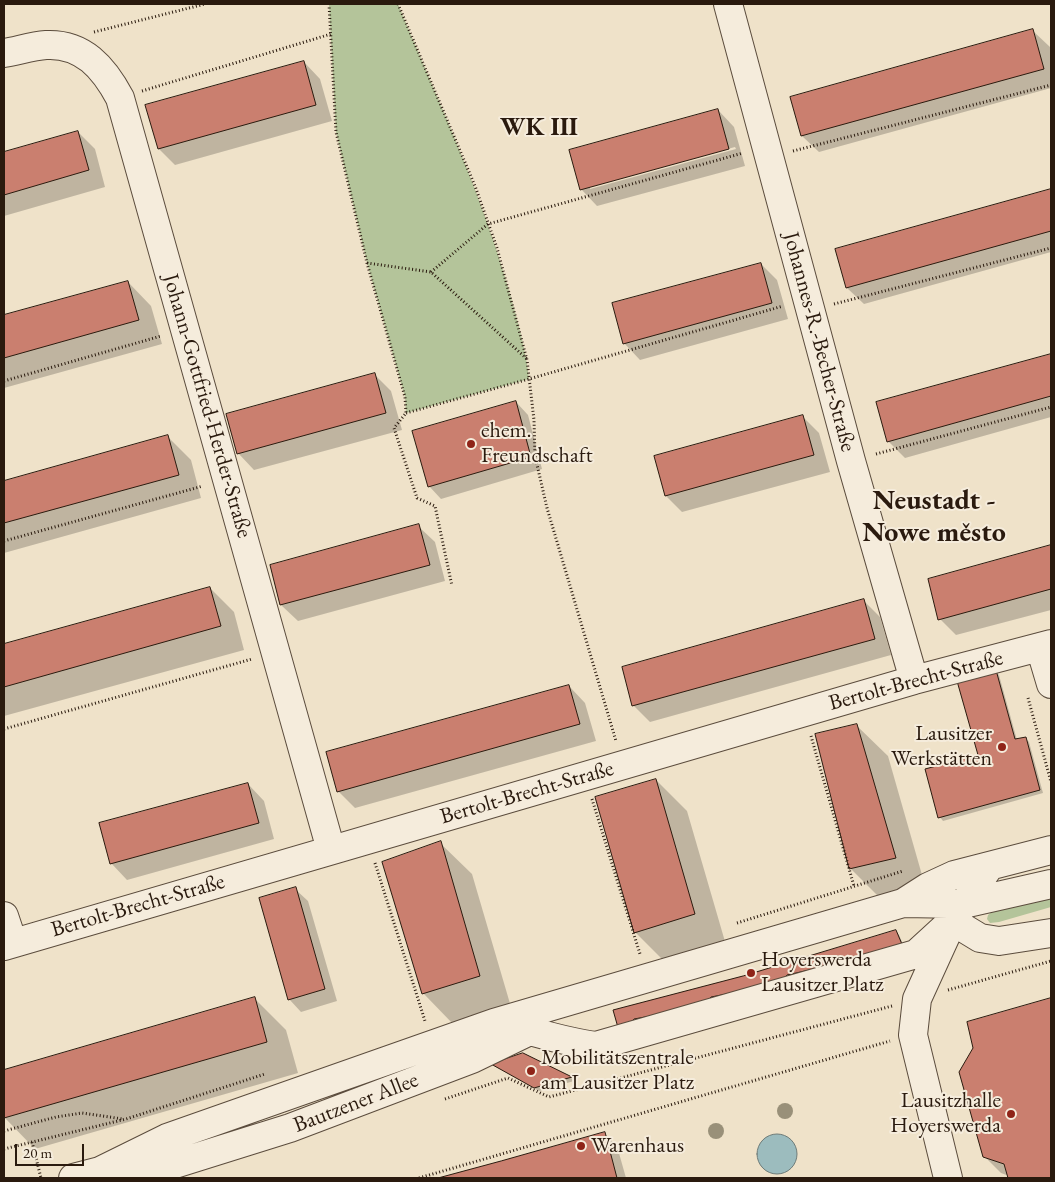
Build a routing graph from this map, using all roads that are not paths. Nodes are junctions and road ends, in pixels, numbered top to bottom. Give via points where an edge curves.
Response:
1 (728, 4) edge
2 (4, 53) edge
3 (1045, 645) edge
4 (914, 680) junction
5 (1039, 687) edge
6 (331, 850) junction
7 (1051, 850) edge
8 (989, 867) junction
9 (1051, 884) edge
10 (903, 903) junction
11 (957, 913) junction
12 (4, 916) edge
13 (1051, 933) edge
14 (8, 944) edge
15 (598, 992) junction
16 (494, 1023) junction
17 (532, 1031) junction
18 (101, 1174) edge
19 (73, 1178) edge
20 (948, 1178) edge

1 - 4 street, Johannes-R.-Becher-Straße via 851,461
2 - 6 street, Johann-Gottfried-Herder-Straße via 46,45 79,51 98,64 120,98
3 - 4 street, Bertolt-Brecht-Straße
3 - 5 street
4 - 6 street, Bertolt-Brecht-Straße
6 - 14 street, Bertolt-Brecht-Straße
7 - 8 street, Bautzener Allee
8 - 10 street, Bautzener Allee via 954,875
8 - 11 street
9 - 11 street, Bautzener Allee
10 - 11 street, Bautzener Allee
10 - 15 street, Bautzener Allee
11 - 13 street via 966,932 980,938 999,941
11 - 17 street via 916,954 614,1042 596,1046 570,1043
11 - 20 street via 917,998 913,1035
12 - 14 street
15 - 16 street, Bautzener Allee
15 - 17 street, Bautzener Allee
16 - 17 street
16 - 18 street, Bautzener Allee via 166,1138
17 - 18 street, Bautzener Allee via 472,1059 290,1128 175,1164
18 - 19 street, Bautzener Allee

